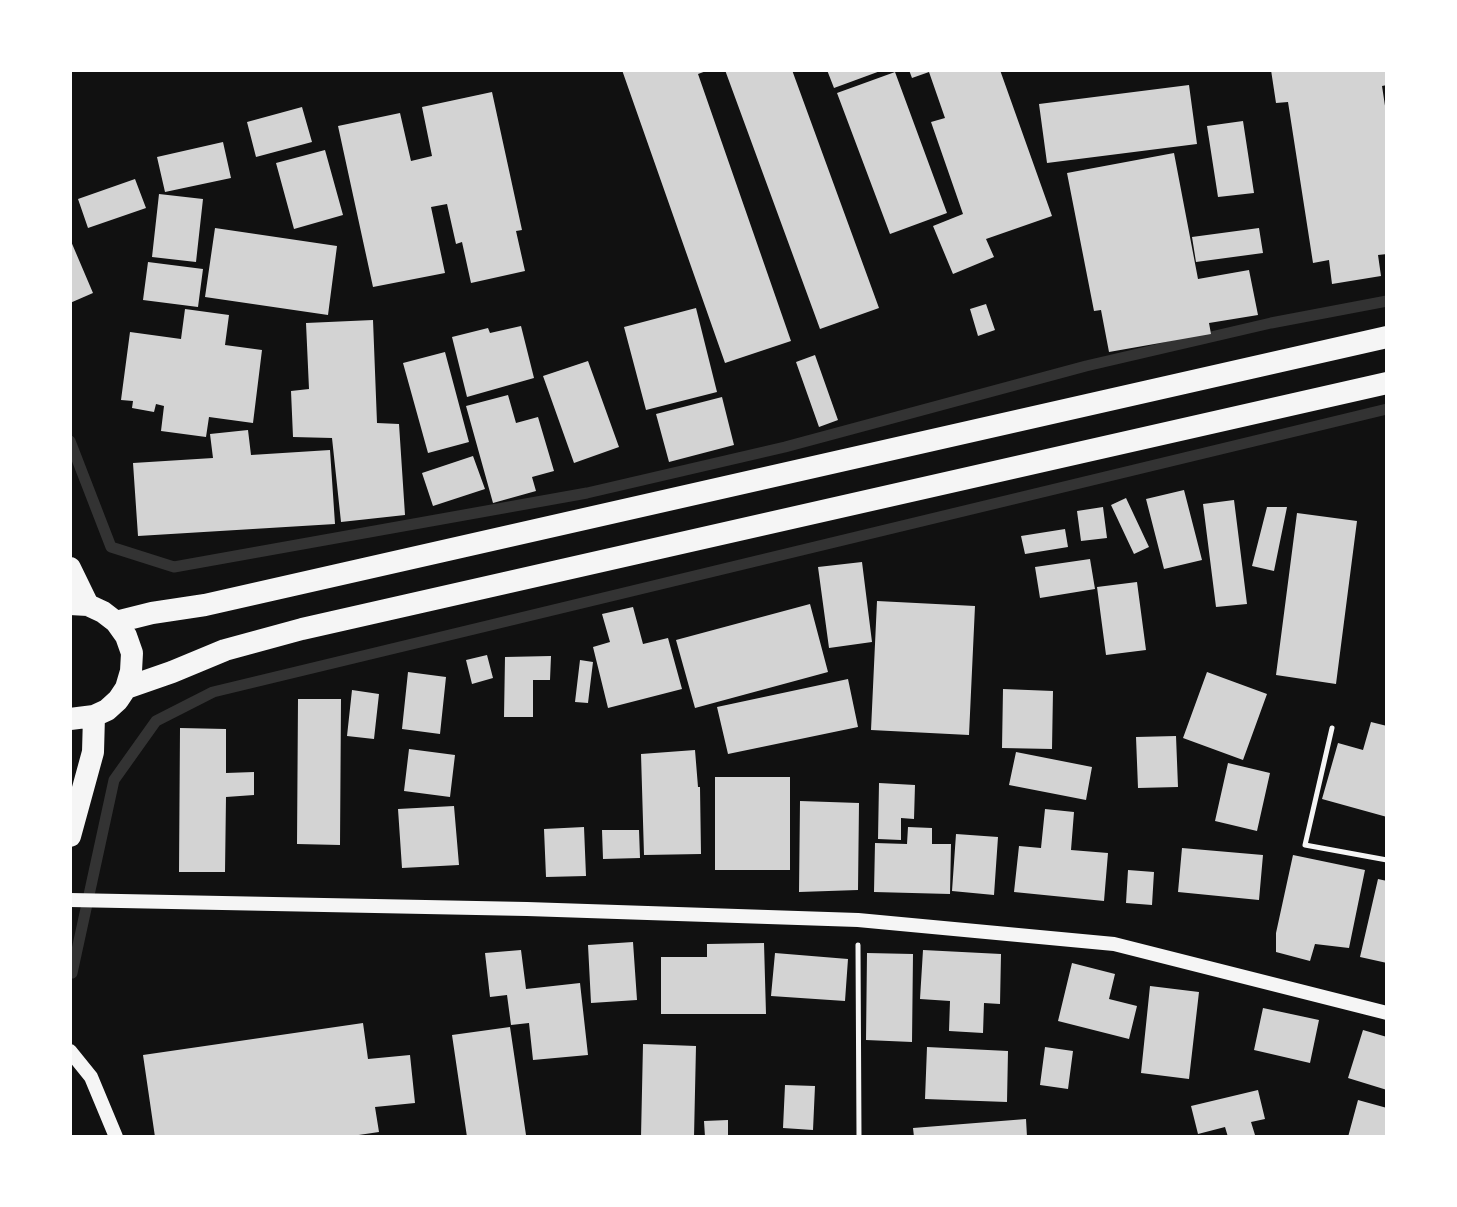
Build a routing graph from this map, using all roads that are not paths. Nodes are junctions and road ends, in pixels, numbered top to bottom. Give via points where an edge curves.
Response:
1 (1387, 337) edge
2 (1387, 383) edge
3 (70, 568) edge
4 (79, 605) edge
5 (116, 622) junction
6 (126, 688) junction
7 (94, 716) junction
8 (70, 719) edge
9 (70, 836) edge
10 (70, 900) edge
11 (1387, 1013) edge
12 (70, 1051) edge
13 (116, 1137) edge

1 - 5 highway
2 - 6 highway via 302,629 225,650
3 - 4 highway
4 - 5 highway
5 - 6 highway via 132,653
6 - 7 highway via 107,710
7 - 8 highway
7 - 9 highway via 93,752
10 - 11 street via 858,920 1114,944
12 - 13 street via 91,1077

